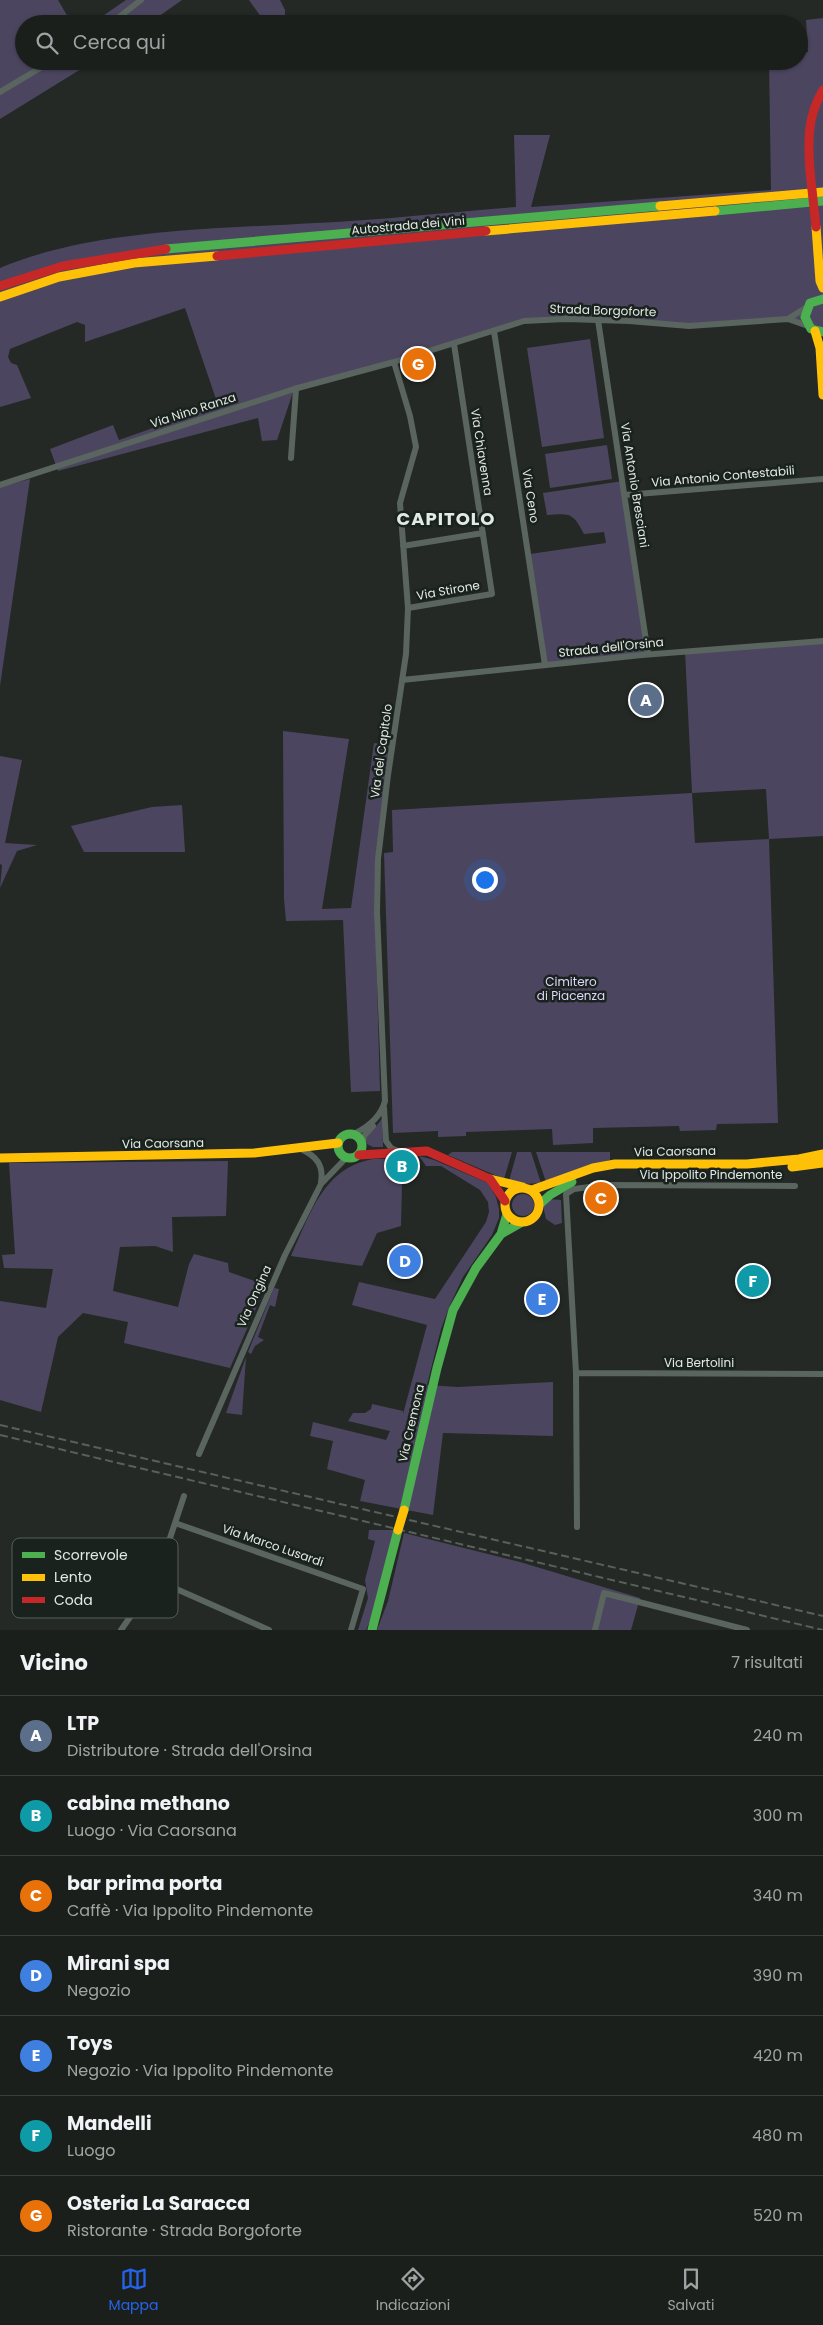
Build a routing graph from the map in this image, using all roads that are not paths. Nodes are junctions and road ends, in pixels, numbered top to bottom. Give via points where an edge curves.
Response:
1 (141, 0) edge
2 (122, 15) edge
3 (37, 70) edge
4 (823, 90) edge
5 (0, 92) edge
6 (823, 192) edge
7 (823, 201) edge
8 (822, 285) edge
9 (0, 286) edge
10 (0, 297) edge
11 (819, 300) edge
12 (807, 307) junction
13 (788, 319) junction
14 (598, 320) junction
15 (815, 330) edge
16 (494, 331) junction
17 (454, 344) junction
18 (394, 362) junction
19 (296, 389) junction
20 (823, 395) edge
21 (291, 458) dead end
22 (823, 478) edge
23 (0, 485) edge
24 (626, 495) junction
25 (483, 533) junction
26 (403, 546) junction
27 (492, 594) joint
28 (408, 608) junction
29 (823, 640) edge
30 (648, 654) junction
31 (545, 666) junction
32 (402, 680) junction
33 (383, 1109) junction
34 (354, 1134) junction
35 (338, 1143) junction
36 (327, 1146) junction
37 (301, 1149) junction
38 (362, 1149) junction
39 (402, 1152) junction
40 (823, 1154) edge
41 (344, 1156) junction
42 (0, 1158) edge
43 (823, 1163) edge
44 (490, 1179) junction
45 (321, 1184) junction
46 (796, 1186) dead end
47 (528, 1189) junction
48 (505, 1202) junction
49 (540, 1204) junction
50 (507, 1214) junction
51 (522, 1222) junction
52 (501, 1234) junction
53 (576, 1372) junction
54 (823, 1374) edge
55 (199, 1454) dead end
56 (184, 1496) dead end
57 (175, 1523) junction
58 (577, 1527) dead end
59 (170, 1538) edge
60 (178, 1590) edge
61 (129, 1618) edge
62 (121, 1630) edge
63 (269, 1630) edge
64 (352, 1630) edge
65 (372, 1630) edge
66 (595, 1630) edge
67 (747, 1630) edge

1 - 2 street
3 - 5 street
4 - 8 main road, bridge via 811,114 808,131
6 - 9 main road, Autostrada dei Vini via 172,248 91,259
7 - 10 main road, Autostrada dei Vini via 134,263 59,277
8 - 11 main road
11 - 12 main road
12 - 13 street, Strada Borgoforte
12 - 15 main road via 805,317
13 - 14 street, Strada Borgoforte via 689,326
13 - 15 street, Strada Borgoforte
14 - 16 street, Strada Borgoforte via 524,321
14 - 24 street, Via Antonio Bresciani
15 - 20 main road via 820,348
16 - 17 street, Strada Borgoforte
16 - 31 street, Via Ceno
17 - 18 street, Strada Borgoforte
17 - 25 street, Via Chiavenna
18 - 19 street, Via Nino Ranza
18 - 26 street, Via del Capitolo via 416,438 400,503
19 - 21 street
19 - 23 street, Via Nino Ranza
22 - 24 street, Via Antonio Contestabili
24 - 30 street, Via Antonio Bresciani
25 - 26 street
25 - 27 street, Via Chiavenna
26 - 28 street, Via del Capitolo
27 - 28 street, Via Stirone
28 - 32 street, Via del Capitolo
29 - 30 street, Strada dell'Orsina
30 - 31 street, Strada dell'Orsina
31 - 32 street, Strada dell'Orsina
32 - 33 street, Via del Capitolo via 378,860
33 - 34 street via 365,1129
33 - 38 street via 364,1136
33 - 39 street, Via del Capitolo via 388,1145
34 - 35 main road via 346,1134
34 - 38 main road
35 - 36 main road, Via Caorsana
35 - 41 main road
36 - 37 main road, Via Caorsana
36 - 41 main road
37 - 42 main road, Via Caorsana via 254,1153
37 - 45 street via 318,1161 323,1175
38 - 39 main road
38 - 41 main road via 352,1158
39 - 44 main road via 427,1151
40 - 47 main road, Via Caorsana via 771,1163 613,1164 586,1170 546,1187
41 - 45 street, Via Ongina
43 - 49 main road, Via Caorsana via 773,1169 613,1170 567,1184
44 - 47 main road
44 - 48 main road
45 - 55 street, Via Ongina via 272,1282
46 - 53 street, Via Ippolito Pindemonte via 605,1185 574,1189 566,1194
47 - 48 main road via 510,1193
47 - 49 main road via 536,1194
48 - 50 main road
49 - 51 main road via 533,1219
50 - 51 main road
50 - 52 main road
51 - 52 main road
52 - 65 main road, Via Cremona, bridge via 476,1268 453,1310
53 - 54 street, Via Bertolini
53 - 58 street
56 - 57 street
57 - 59 street
57 - 64 street, Via Marco Lusardi via 363,1589
60 - 63 street
61 - 62 street
66 - 67 street via 604,1593

